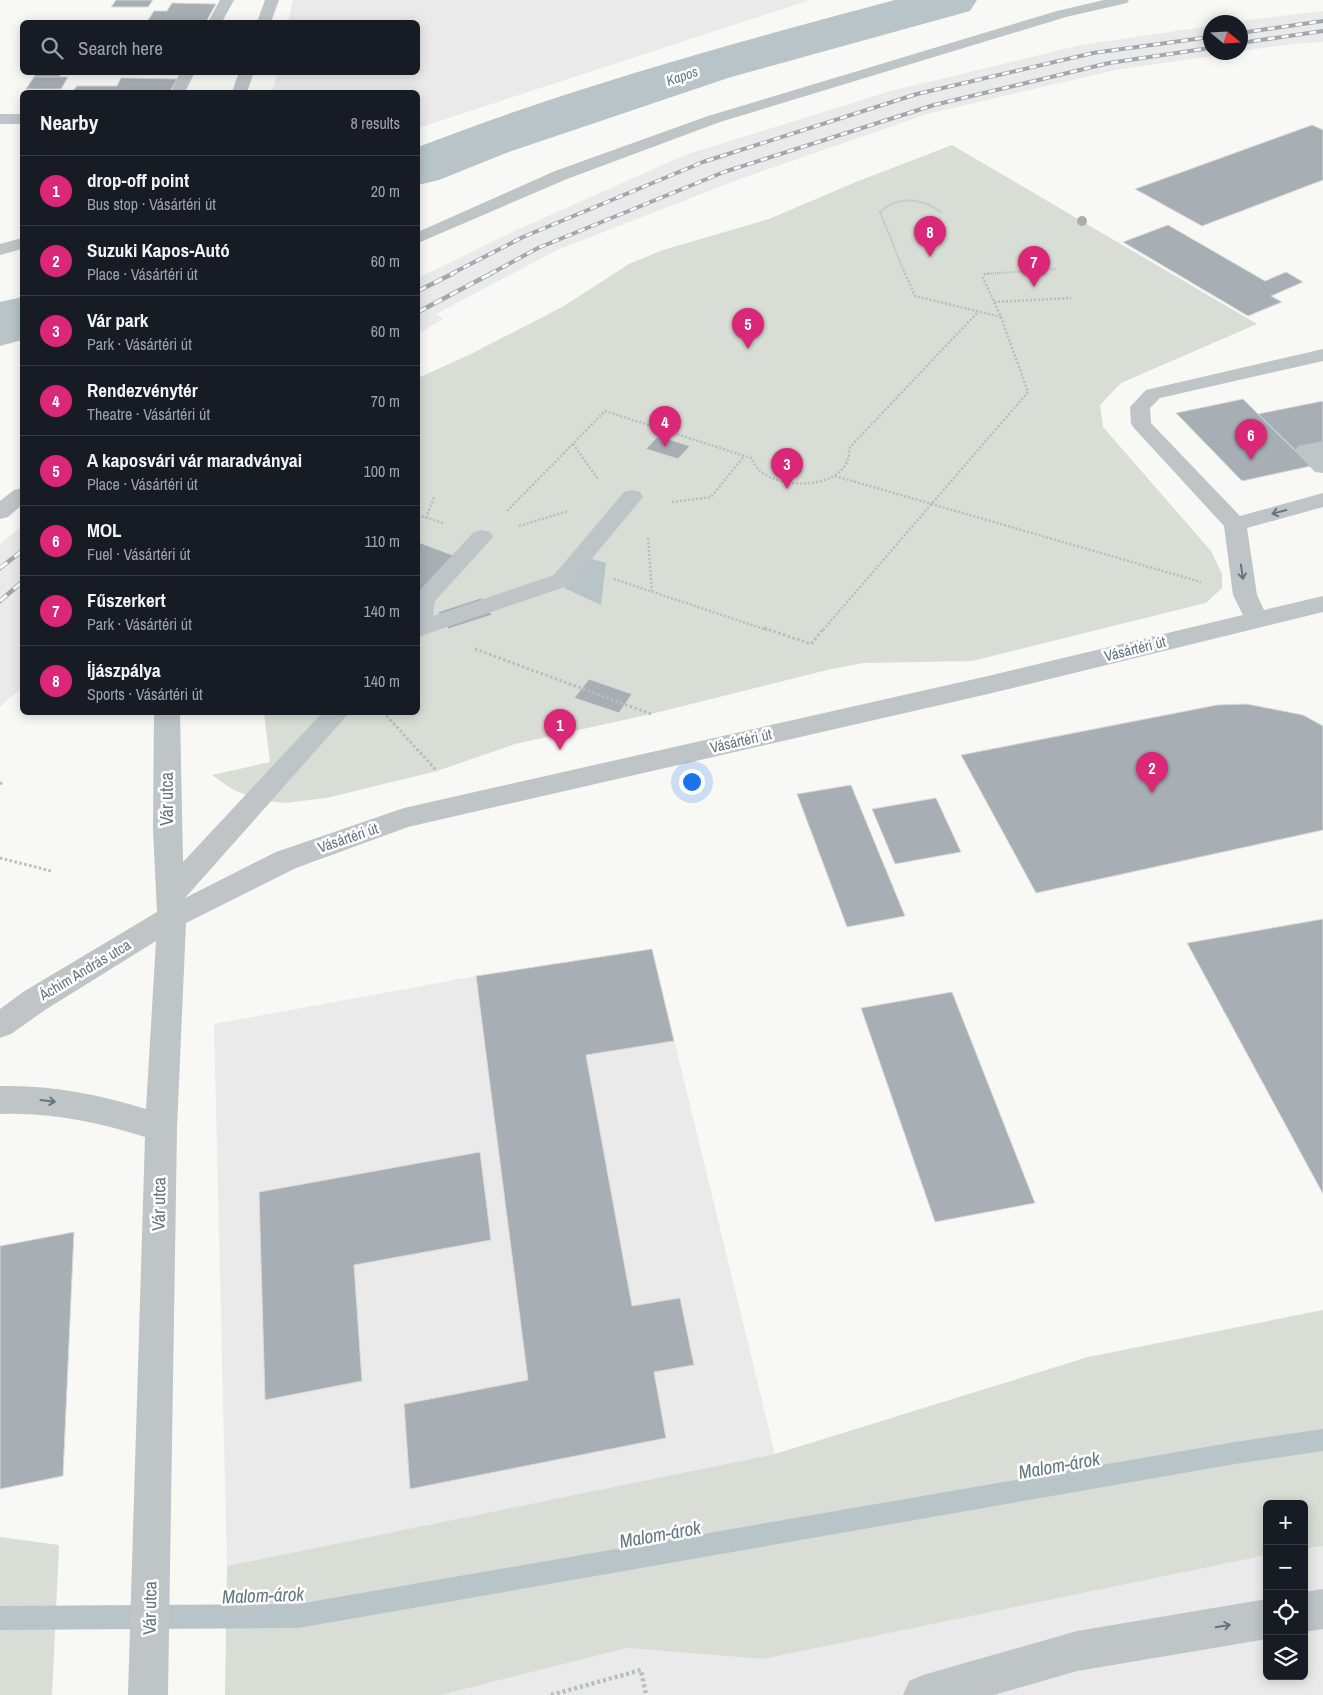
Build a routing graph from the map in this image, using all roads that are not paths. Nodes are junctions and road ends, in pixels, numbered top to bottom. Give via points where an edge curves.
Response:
1 (227, 0) edge
2 (272, 0) edge
3 (1122, 0) edge
4 (216, 20) edge
5 (265, 20) edge
6 (186, 75) edge
7 (246, 75) edge
8 (179, 90) edge
9 (241, 90) edge
10 (0, 119) edge
11 (20, 119) edge
12 (420, 237) edge
13 (20, 244) edge
14 (0, 250) edge
15 (1323, 354) edge
16 (1323, 447) edge
17 (1323, 468) edge
18 (20, 497) edge
19 (632, 497) dead end
20 (1323, 500) edge
21 (0, 512) edge
22 (1235, 524) junction
23 (482, 537) road end
24 (1323, 604) edge
25 (420, 618) edge
26 (1257, 620) junction
27 (420, 627) edge
28 (167, 715) edge
29 (335, 715) edge
30 (172, 905) junction
31 (0, 1025) edge
32 (0, 1100) edge
33 (161, 1128) junction
34 (1323, 1609) edge
35 (1308, 1611) edge
36 (1263, 1620) edge
37 (149, 1679) edge
38 (923, 1695) edge

1 - 4 street
2 - 5 street
3 - 12 street via 1062,14 714,119 560,175
6 - 8 street
7 - 9 street
10 - 11 street
13 - 14 street
15 - 22 street via 1153,394 1140,407 1141,424
16 - 17 street via 1306,451
18 - 21 street
19 - 27 street via 562,580
20 -> 22 street
22 -> 26 street via 1245,595
23 - 25 street via 424,599
24 - 26 street, Vásártéri út
26 - 30 street, Vásártéri út via 404,818
28 - 30 street, Vár utca via 167,829
29 - 30 street
30 - 31 street, Áchim András utca
30 - 33 street, Vár utca
32 -> 33 street via 24,1098 95,1107
33 - 37 street, Vár utca
34 - 35 street
38 -> 36 street via 1077,1651

